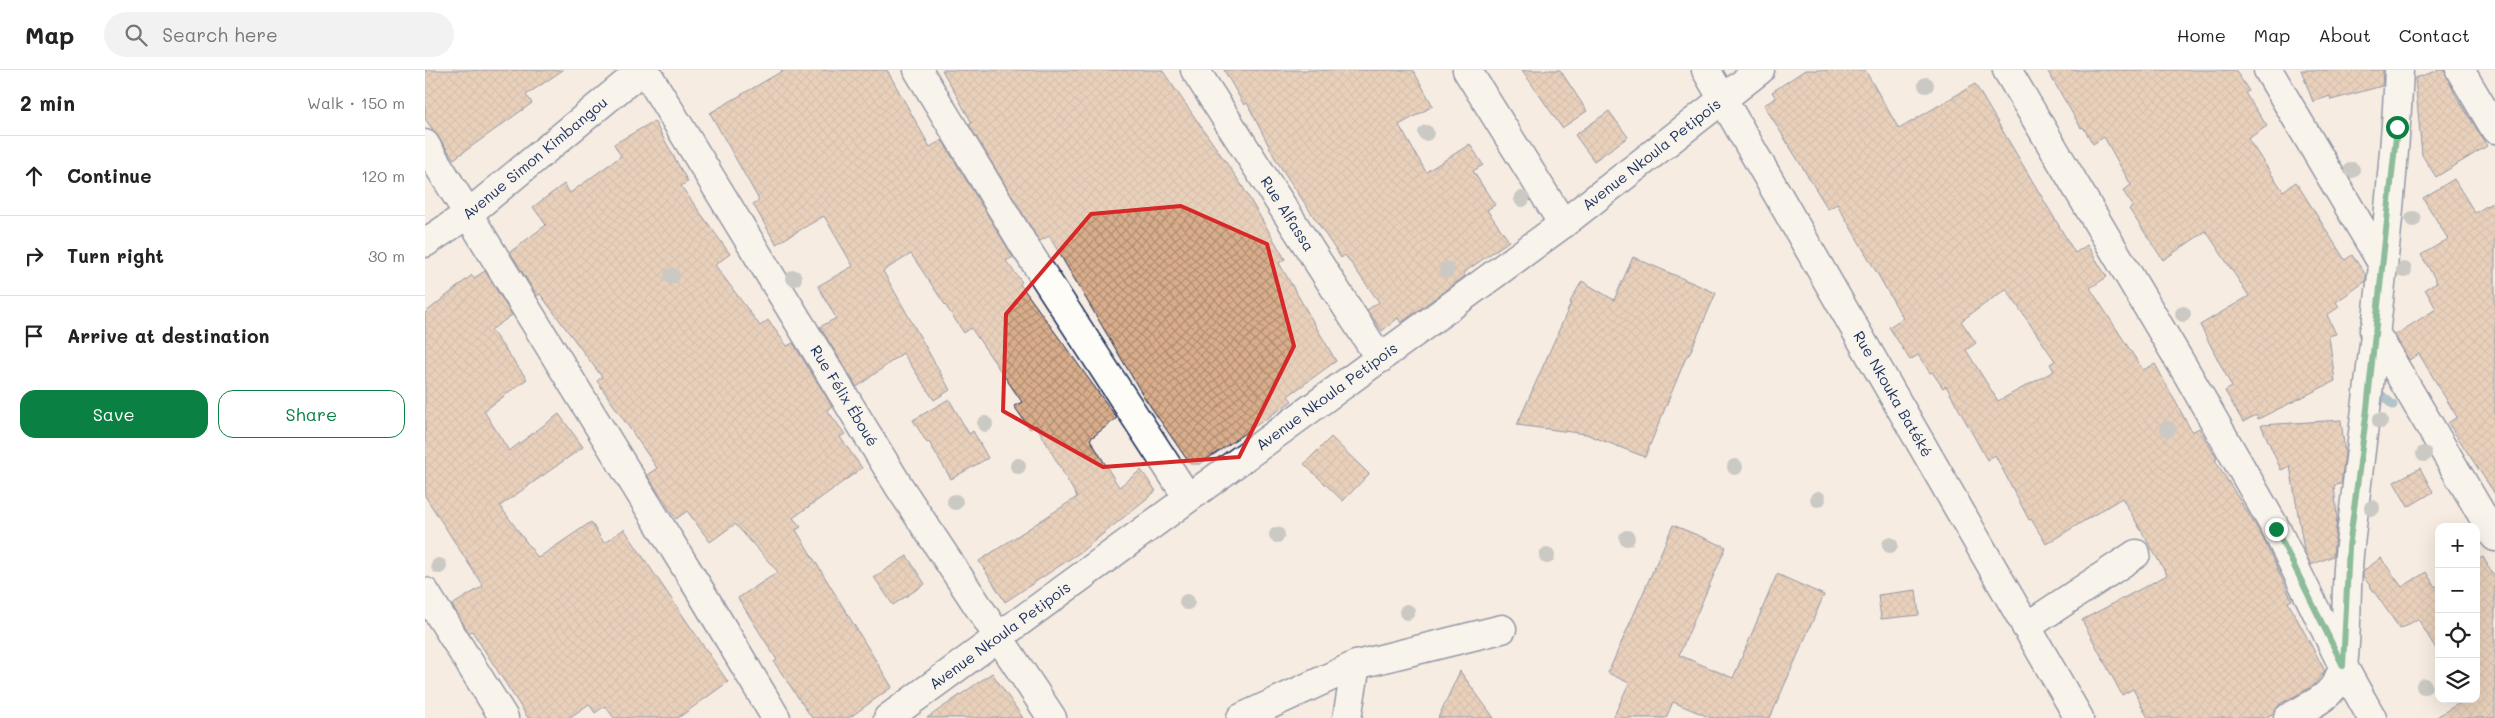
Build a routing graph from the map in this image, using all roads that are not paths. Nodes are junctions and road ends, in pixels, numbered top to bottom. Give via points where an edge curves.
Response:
1 (643, 70) edge
2 (918, 70) edge
3 (1195, 70) edge
4 (1467, 70) edge
5 (1706, 70) edge
6 (1760, 70) edge
7 (2007, 70) edge
8 (2268, 70) edge
9 (2399, 70) edge
10 (2460, 70) edge
11 (1722, 98) junction
12 (2495, 129) edge
13 (425, 144) edge
14 (468, 214) junction
15 (1563, 224) junction
16 (425, 242) edge
17 (2382, 263) junction
18 (2374, 331) junction
19 (1379, 359) junction
20 (1188, 498) junction
21 (2495, 537) edge
22 (2136, 554) dead end
23 (425, 592) edge
24 (2026, 627) junction
25 (1502, 629) dead end
26 (999, 638) junction
27 (1356, 665) junction
28 (2343, 666) junction
29 (504, 718) edge
30 (776, 718) edge
31 (889, 718) edge
32 (1052, 718) edge
33 (1241, 718) edge
34 (1347, 718) edge
35 (2079, 718) edge
36 (2288, 718) edge
37 (2372, 718) edge

1 - 14 street, Avenue Simon Kimbangou
1 - 26 street, Rue Félix Éboué via 900,488
2 - 20 street via 1025,247
3 - 19 street, Rue Alfassa
4 - 15 street
5 - 11 street, Rue Nkouka Batéké
6 - 11 street, Avenue Nkoula Petipois
7 - 28 street via 2276,529
8 - 17 street
9 - 17 street via 2397,127
10 - 12 street
11 - 15 street, Avenue Nkoula Petipois
11 - 24 street, Rue Nkouka Batéké
13 - 14 street
14 - 16 street, Avenue Simon Kimbangou
14 - 30 street
15 - 19 street, Avenue Nkoula Petipois
17 - 18 street
18 - 21 street
18 - 28 street via 2349,547
19 - 20 street, Avenue Nkoula Petipois
20 - 26 street, Avenue Nkoula Petipois
22 - 24 street
23 - 29 street
24 - 35 street, Rue Nkouka Batéké
25 - 27 street
26 - 31 street, Avenue Nkoula Petipois
26 - 32 street, Rue Félix Éboué
27 - 33 street
27 - 34 street
28 - 36 street via 2339,682 2328,694
28 - 37 street

